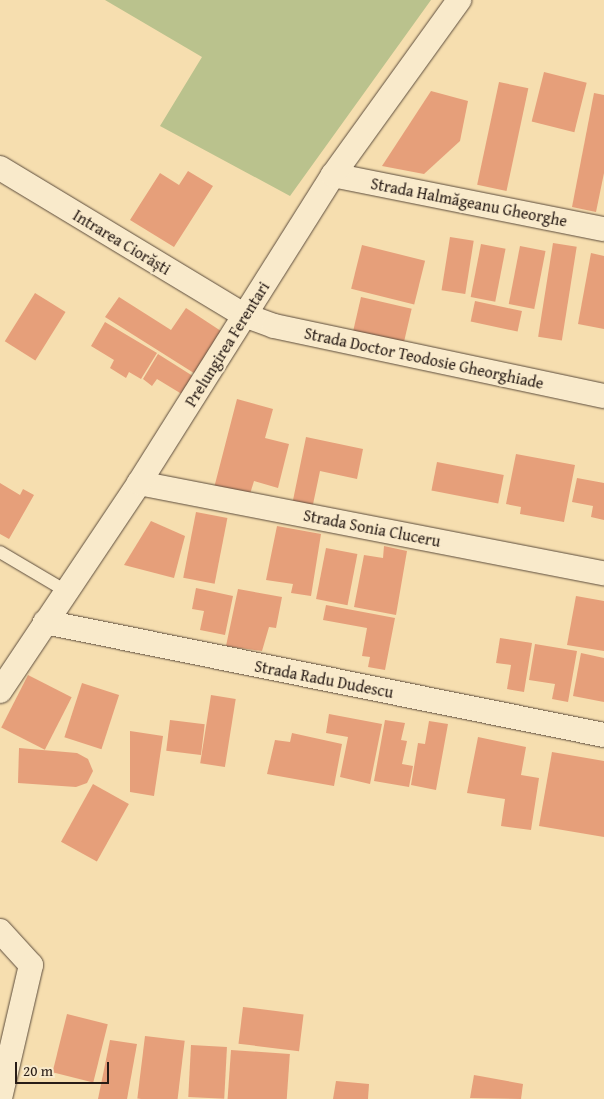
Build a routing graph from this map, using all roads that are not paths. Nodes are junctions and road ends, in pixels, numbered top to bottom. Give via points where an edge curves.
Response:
1 (458, 0) edge
2 (0, 168) edge
3 (333, 175) junction
4 (604, 229) edge
5 (244, 315) junction
6 (604, 396) edge
7 (139, 484) junction
8 (0, 552) edge
9 (604, 574) edge
10 (66, 591) junction
11 (45, 622) junction
12 (0, 691) edge
13 (604, 735) edge
14 (0, 931) edge
15 (0, 1098) edge

1 - 3 street, Prelungirea Ferentari
2 - 5 street, Intrarea Ciorăști
3 - 4 street, Strada Halmăgeanu Gheorghe
3 - 5 street, Prelungirea Ferentari
5 - 6 street, Strada Doctor Teodosie Gheorghiade via 274,326
5 - 7 street, Prelungirea Ferentari
7 - 9 street, Strada Sonia Cluceru
7 - 10 street, Prelungirea Ferentari
8 - 10 lane
10 - 11 street, Prelungirea Ferentari
11 - 12 street, Prelungirea Ferentari
11 - 13 street, Strada Radu Dudescu
14 - 15 street via 31,965

